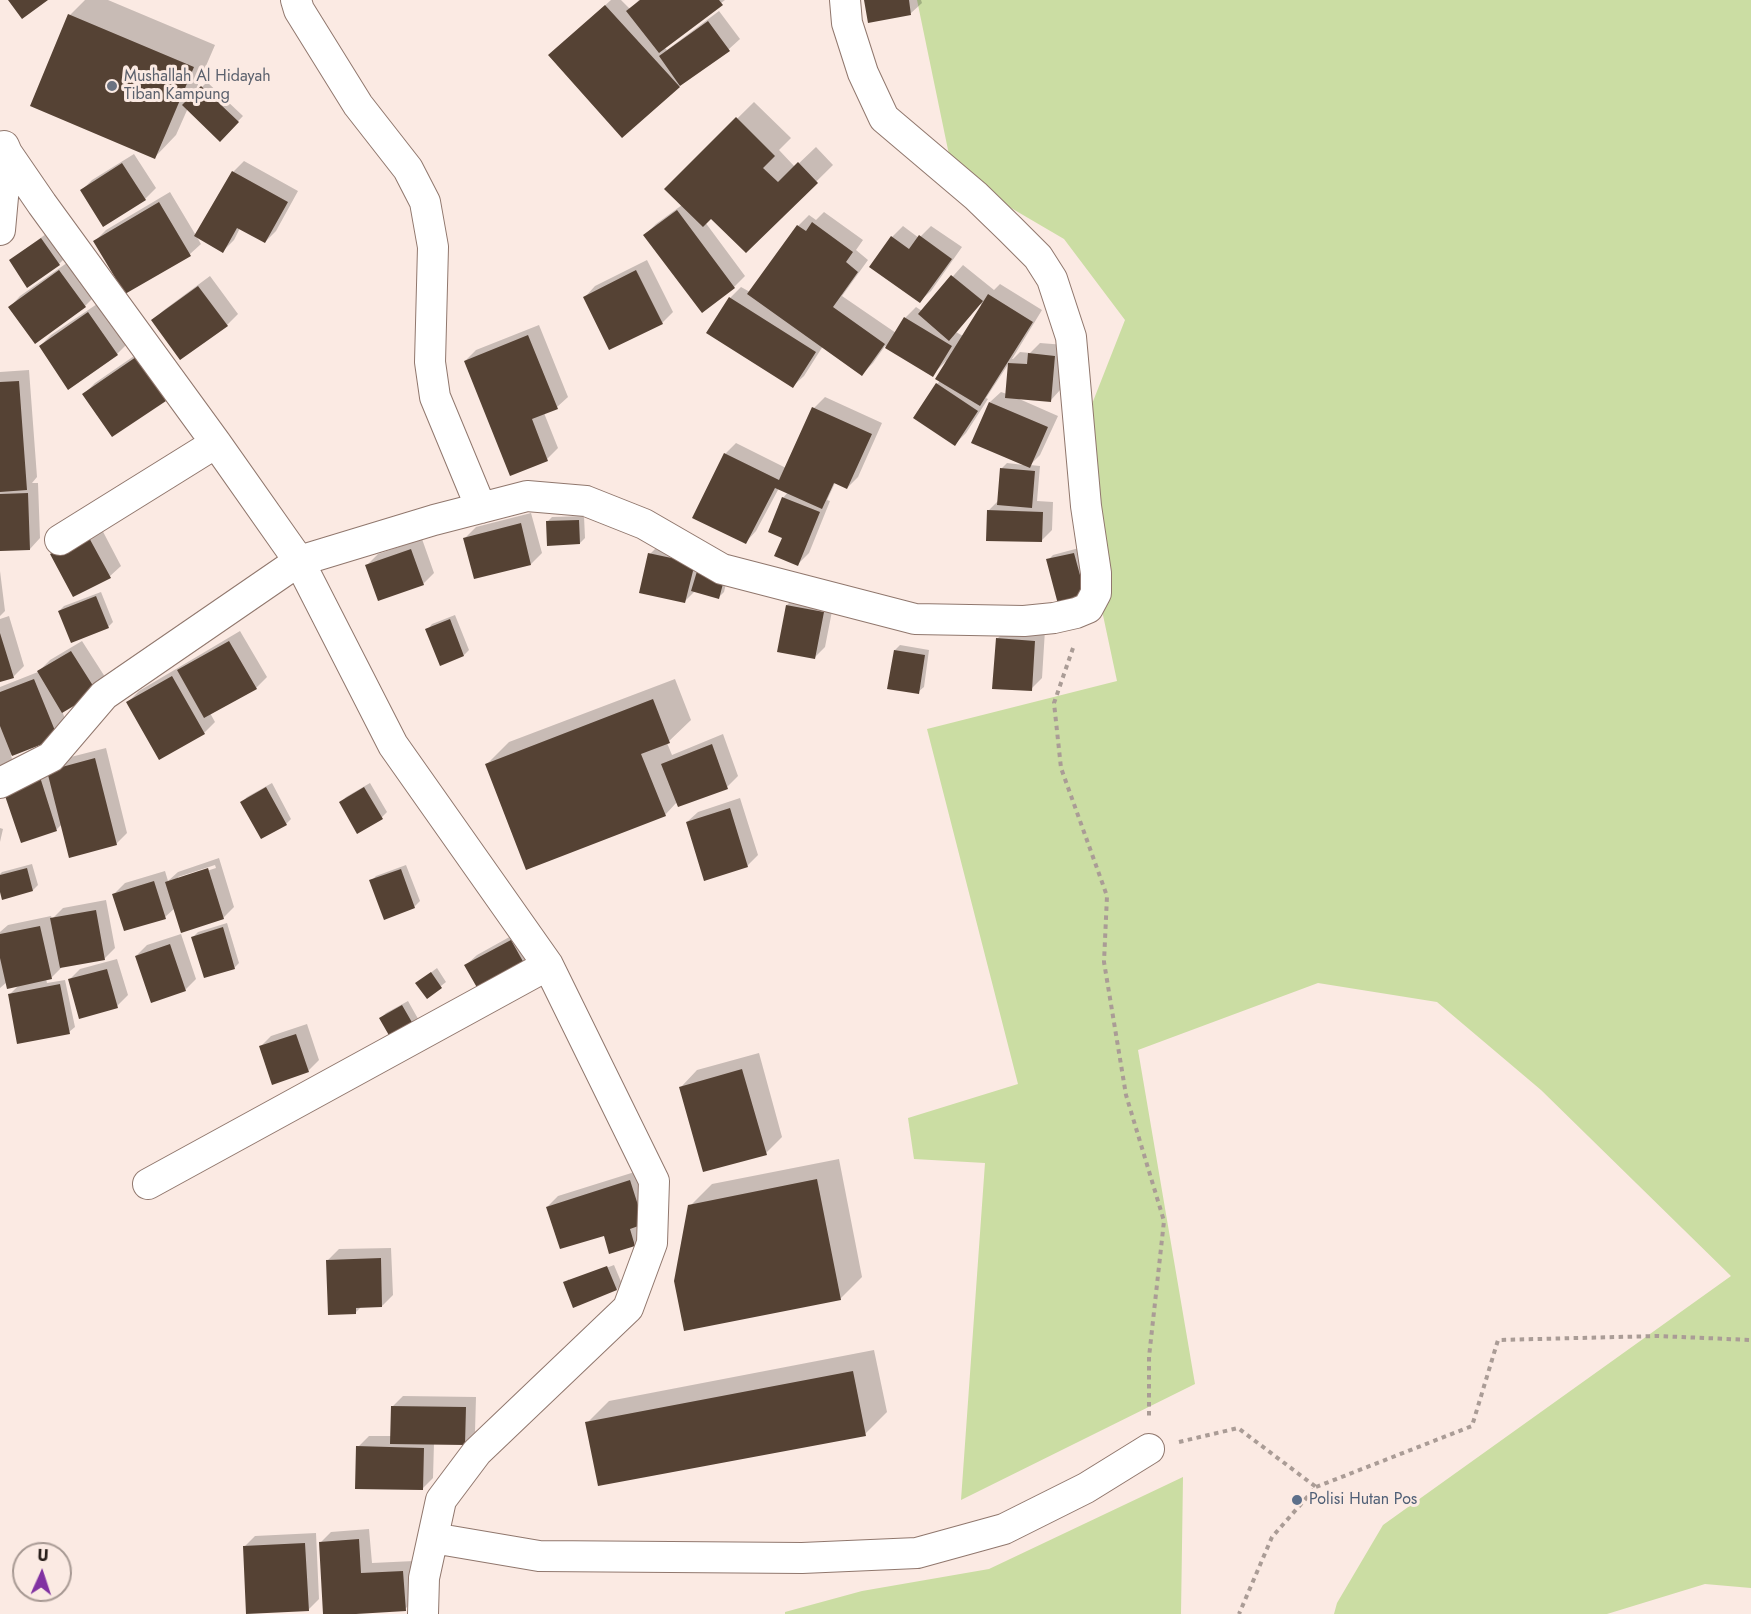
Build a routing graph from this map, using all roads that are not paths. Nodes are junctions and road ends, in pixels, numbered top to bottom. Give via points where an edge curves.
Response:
1 (296, 0) edge
2 (845, 0) edge
3 (3, 144) edge
4 (0, 230) edge
5 (216, 443) junction
6 (481, 508) junction
7 (60, 540) dead end
8 (299, 561) junction
9 (0, 783) edge
10 (548, 965) junction
11 (148, 1184) dead end
12 (1149, 1449) road end
13 (433, 1538) junction
14 (423, 1614) edge

1 - 6 street via 358,105 408,169 425,202 433,248 430,362 435,397
2 - 6 street via 847,23 863,73 884,118 976,196 1038,256 1052,279 1071,337 1096,573 1096,594 1088,608 1054,618 1024,621 915,619 722,569 644,524 586,501 527,496
3 - 4 street
3 - 5 street via 42,204
5 - 7 street
5 - 8 street
6 - 8 street
8 - 9 street via 104,695 51,757
8 - 10 street via 393,745
10 - 11 street
10 - 13 street via 654,1181 652,1243 628,1308 477,1452 441,1500
12 - 13 street via 1086,1488 1004,1528 917,1553 802,1558 539,1556
13 - 14 street via 424,1578

